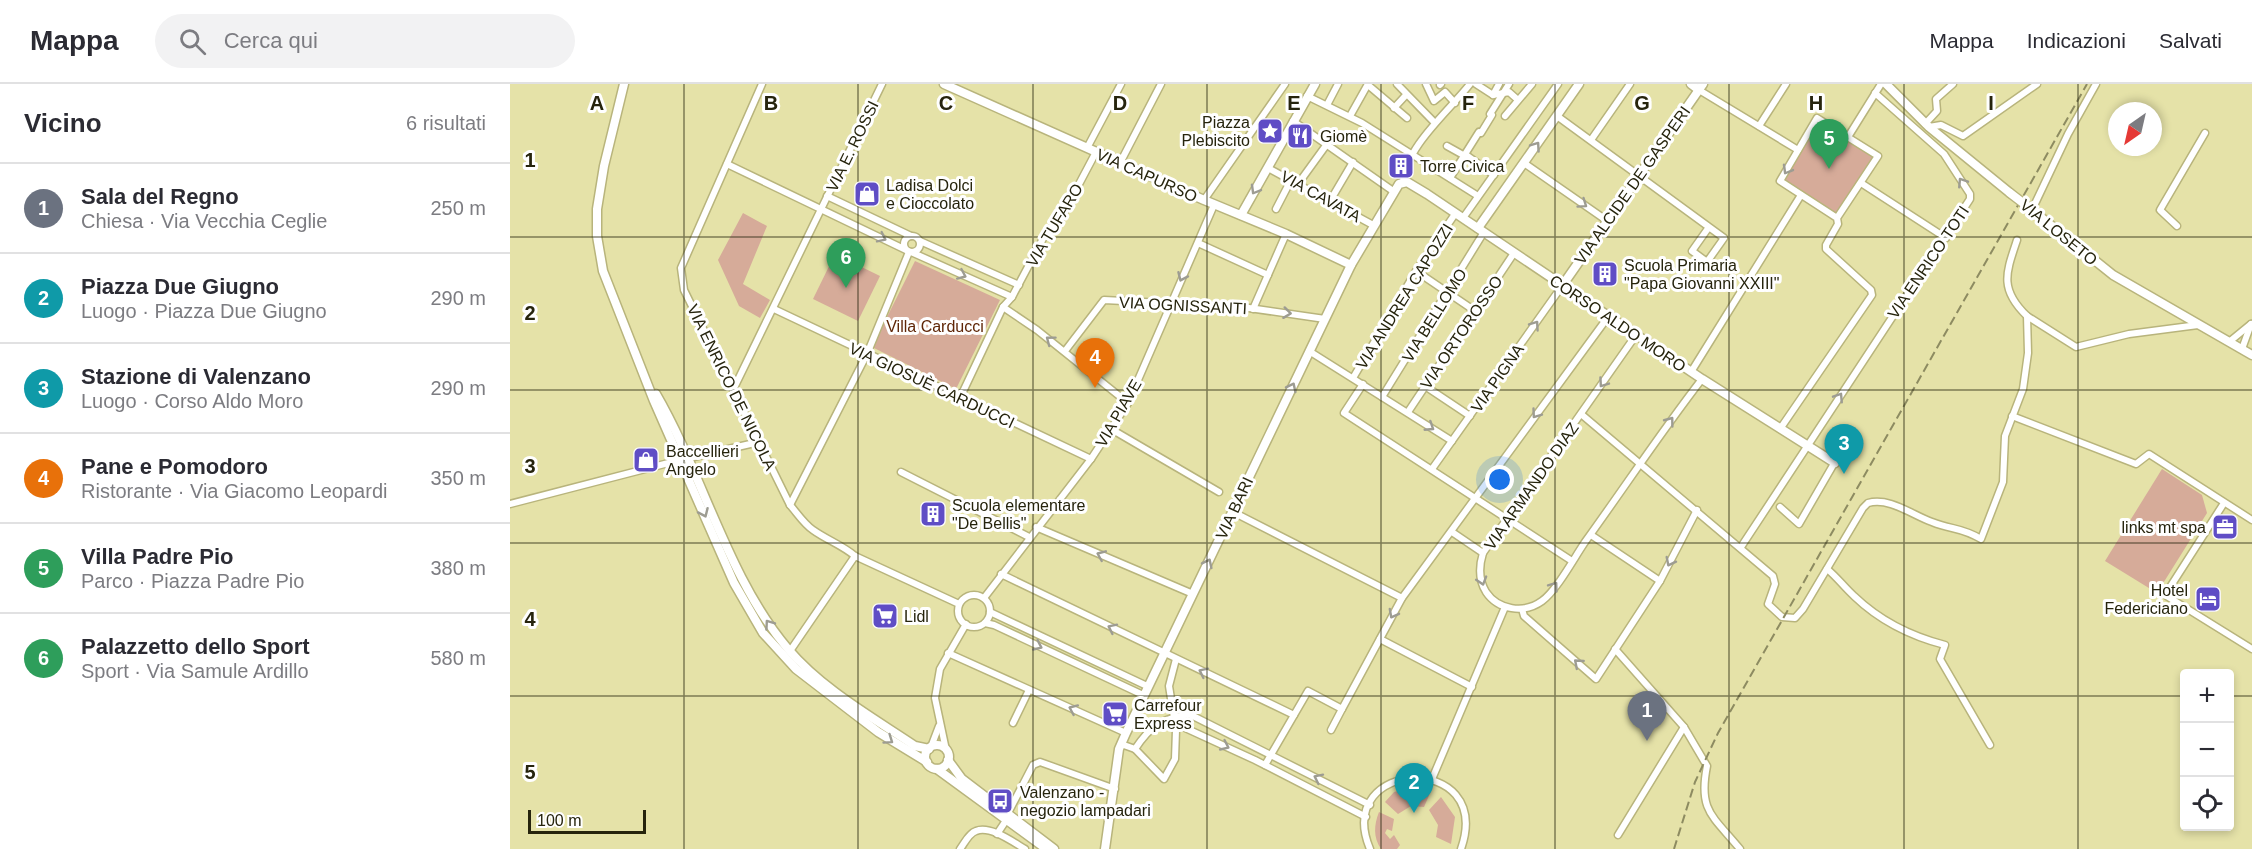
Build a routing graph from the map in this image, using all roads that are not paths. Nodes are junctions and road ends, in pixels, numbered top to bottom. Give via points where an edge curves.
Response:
1 (624, 84) edge
2 (762, 84) edge
3 (882, 84) edge
4 (944, 84) edge
5 (1121, 84) edge
6 (1161, 84) edge
7 (1285, 84) edge
8 (1315, 84) edge
9 (1338, 84) edge
10 (1368, 84) edge
11 (1397, 84) edge
12 (1426, 84) edge
13 (1470, 84) edge
14 (1476, 84) edge
15 (1499, 84) edge
16 (1509, 84) edge
17 (1532, 84) edge
18 (1558, 84) edge
19 (1579, 84) edge
20 (1630, 84) edge
21 (1691, 84) edge
22 (1786, 84) edge
23 (1953, 84) edge
24 (2037, 84) edge
25 (2096, 84) edge
26 (1885, 85) edge
27 (1701, 87) edge
28 (1503, 93) junction
29 (1875, 93) junction
30 (1406, 95) junction
31 (1493, 95) junction
32 (1308, 96) junction
33 (1518, 100) junction
34 (1455, 103) junction
35 (1326, 105) junction
36 (1394, 108) junction
37 (1350, 116) junction
38 (1504, 116) dead end
39 (1557, 116) junction
40 (1407, 118) dead end
41 (1293, 121) junction
42 (1434, 122) junction
43 (1927, 125) junction
44 (1759, 126) junction
45 (2205, 133) dead end
46 (1848, 137) junction
47 (1591, 140) junction
48 (1327, 144) junction
49 (1447, 146) dead end
50 (1092, 150) junction
51 (1798, 150) junction
52 (1414, 155) junction
53 (1466, 156) junction
54 (1353, 162) junction
55 (1120, 163) junction
56 (1524, 163) junction
57 (727, 164) junction
58 (1268, 168) junction
59 (1638, 174) junction
60 (1494, 175) junction
61 (1450, 178) junction
62 (1291, 180) junction
63 (1403, 183) junction
64 (1861, 183) junction
65 (1298, 184) junction
66 (1393, 191) junction
67 (1801, 195) junction
68 (827, 196) junction
69 (1478, 196) junction
70 (1204, 200) junction
71 (1330, 201) junction
72 (1214, 205) junction
73 (846, 206) junction
74 (821, 208) junction
75 (2030, 208) junction
76 (1275, 209) dead end
77 (1240, 215) junction
78 (1459, 216) junction
79 (841, 218) junction
80 (1837, 218) junction
81 (1606, 220) junction
82 (1373, 225) junction
83 (2177, 226) dead end
84 (1709, 227) junction
85 (1481, 230) junction
86 (1286, 234) junction
87 (910, 236) junction
88 (1946, 238) junction
89 (920, 240) junction
90 (2016, 240) dead end
91 (1198, 243) junction
92 (909, 251) junction
93 (1514, 253) junction
94 (1351, 265) junction
95 (1416, 271) junction
96 (996, 274) junction
97 (1268, 275) junction
98 (1019, 285) junction
99 (1562, 286) junction
100 (990, 287) junction
101 (1448, 292) junction
102 (1012, 297) junction
103 (1170, 305) junction
104 (1003, 308) junction
105 (774, 309) junction
106 (1253, 309) junction
107 (1475, 311) junction
108 (2027, 316) junction
109 (1608, 317) junction
110 (1325, 319) junction
111 (2252, 323) edge
112 (2199, 325) junction
113 (1636, 335) junction
114 (2229, 342) junction
115 (2242, 349) junction
116 (1065, 351) junction
117 (1310, 351) junction
118 (867, 354) junction
119 (2252, 355) edge
120 (1691, 372) junction
121 (1353, 378) junction
122 (1702, 379) junction
123 (1363, 384) junction
124 (1425, 386) junction
125 (734, 390) junction
126 (1382, 397) junction
127 (960, 398) junction
128 (1128, 403) junction
129 (1408, 412) junction
130 (1581, 414) junction
131 (1470, 416) junction
132 (2012, 416) junction
133 (1111, 429) junction
134 (1780, 429) junction
135 (1452, 441) junction
136 (759, 442) junction
137 (1807, 447) junction
138 (1843, 448) dead end
139 (684, 459) junction
140 (1091, 459) junction
141 (1834, 463) junction
142 (1642, 464) junction
143 (1432, 469) junction
144 (901, 472) dead end
145 (1219, 492) dead end
146 (1476, 498) junction
147 (2224, 503) junction
148 (510, 504) edge
149 (790, 504) junction
150 (1780, 507) dead end
151 (1697, 510) junction
152 (1233, 512) junction
153 (1507, 518) junction
154 (2252, 520) edge
155 (1036, 527) junction
156 (1452, 532) junction
157 (1591, 534) junction
158 (1029, 537) junction
159 (1741, 547) junction
160 (1483, 553) junction
161 (855, 556) junction
162 (1572, 561) junction
163 (1827, 569) junction
164 (1001, 574) junction
165 (1660, 581) junction
166 (1193, 594) junction
167 (984, 597) junction
168 (1402, 598) junction
169 (959, 604) junction
170 (1505, 607) junction
171 (1522, 609) junction
172 (990, 612) junction
173 (985, 623) junction
174 (966, 624) junction
175 (1380, 639) junction
176 (1615, 649) junction
177 (2252, 649) edge
178 (790, 651) junction
179 (948, 653) junction
180 (1165, 653) junction
181 (1176, 659) junction
182 (1148, 686) junction
183 (1472, 687) junction
184 (1029, 690) junction
185 (1143, 695) junction
186 (1342, 709) junction
187 (1294, 715) junction
188 (1174, 717) junction
189 (1013, 723) dead end
190 (939, 726) junction
191 (1684, 727) junction
192 (1331, 730) dead end
193 (1126, 733) junction
194 (1121, 744) junction
195 (1990, 745) dead end
196 (930, 748) junction
197 (1135, 749) junction
198 (946, 750) junction
199 (1270, 755) junction
200 (948, 760) junction
201 (927, 762) junction
202 (1264, 765) junction
203 (937, 769) junction
204 (1432, 779) junction
205 (1115, 789) junction
206 (1370, 805) junction
207 (1007, 816) junction
208 (1366, 817) junction
209 (997, 834) junction
210 (1618, 836) dead end
211 (960, 849) edge
212 (1024, 849) edge
213 (1047, 849) edge
214 (1054, 849) edge
215 (1105, 849) edge
216 (1371, 849) edge
217 (1461, 849) edge
218 (1740, 849) edge

1 - 139 street via 604,166 597,237 603,271
2 - 57 street
3 - 68 street, VIA E. ROSSI
4 - 50 street, VIA CAPURSO
5 - 50 street, VIA TUFARO
6 - 55 street
7 - 70 street
8 - 32 street
9 - 35 street
10 - 36 street
10 - 37 street
11 - 30 street
12 - 34 street via 1434,101 1445,92
13 - 34 street
14 - 31 street
15 - 31 street
16 - 28 street
17 - 33 street
18 - 60 street, VIA ANDREA CAPOZZI
19 - 39 street
20 - 47 street
21 - 27 street
22 - 44 street
23 - 43 street via 1935,99 1937,111
24 - 43 street via 1966,134 1938,124
25 - 75 street
26 - 29 street
26 - 43 street, VIA LOSETO
27 - 44 street
27 - 59 street, VIA ALCIDE DE GASPERI
28 - 31 street
28 - 33 street via 1509,92
28 - 53 street
29 - 46 street
88 -> 29 street, VIA ENRICO TOTI via 1967,206 1970,194 1944,154
30 - 36 street
30 - 42 street
32 - 35 street
32 - 41 street
33 - 38 street
34 - 42 street
35 - 37 street
36 - 40 street
37 - 52 street
39 - 47 street
56 -> 39 street
41 - 48 street
41 - 58 street
42 - 52 street
43 - 75 street, VIA LOSETO, bridge
44 - 51 street
45 - 83 street via 2160,210
46 - 51 street via 1817,118
46 - 64 street via 1878,156
47 - 59 street
48 - 54 street
48 - 65 street
49 - 53 street
50 - 55 street, VIA CAPURSO
50 - 98 street, VIA TUFARO via 1059,222 1047,231
51 -> 67 street via 1780,181
52 - 61 street
52 - 63 street
53 - 60 street
53 - 61 street
54 - 66 street
54 - 71 street
55 - 70 street, VIA CAPURSO
56 -> 81 street
56 - 85 street
57 - 74 street
57 - 125 street, VIA ENRICO DE NICOLA via 681,268 684,290
58 - 62 street, VIA CAVATA
58 -> 77 street
59 - 81 street, VIA ALCIDE DE GASPERI
59 - 84 street
60 - 69 street, VIA ANDREA CAPOZZI
61 - 69 street
62 - 65 street, VIA CAVATA
62 - 76 street
63 - 66 street, VIA BARI
63 - 78 street, CORSO ALDO MORO
64 - 80 street
64 - 88 street
65 - 71 street, VIA CAVATA
66 - 82 street, VIA BARI
67 - 80 street
67 - 120 street
68 - 73 street
68 - 74 street, VIA E. ROSSI
69 - 78 street, VIA ANDREA CAPOZZI
70 - 72 street, VIA CAPURSO
71 - 82 street, VIA CAVATA
72 - 77 street, VIA CAPURSO
72 - 91 street, VIA PIAVE
73 - 79 street
73 - 87 street
74 - 79 street
74 - 105 street, VIA E. ROSSI
75 - 112 street, VIA LOSETO via 2113,275
77 - 86 street, VIA CAPURSO
78 - 85 street, CORSO ALDO MORO
78 - 95 street, VIA ANDREA CAPOZZI
79 -> 92 street
80 - 134 street via 1826,249 1871,290 1871,299
81 - 99 street, VIA ALCIDE DE GASPERI
82 - 94 street, VIA BARI
84 - 84 street via 1692,251 1707,262 1724,238
85 - 93 street, CORSO ALDO MORO
85 - 101 street, VIA BELLOMO
86 - 94 street, VIA CAPURSO
86 - 97 street
87 - 89 street
87 - 92 street via 904,240
137 -> 88 street, VIA ENRICO TOTI
89 - 92 street via 919,249
89 - 96 street
90 - 108 street via 2005,276 2017,306
91 - 97 street
91 -> 103 street, VIA PIAVE
92 -> 100 street
92 - 118 street
93 - 99 street, CORSO ALDO MORO
93 - 107 street, VIA ORTOROSSO
94 - 110 street, VIA BARI
95 - 101 street
95 - 121 street, VIA ANDREA CAPOZZI
96 - 98 street
96 - 100 street
97 - 106 street
98 - 102 street, VIA TUFARO
99 - 109 street, CORSO ALDO MORO
131 -> 99 street, VIA PIGNA
100 - 102 street
101 - 107 street
101 - 126 street, VIA BELLOMO
102 - 104 street, VIA TUFARO
103 - 106 street, VIA OGNISSANTI
103 - 116 street, VIA OGNISSANTI via 1104,300
103 - 128 street, VIA PIAVE
116 -> 104 street
104 - 127 street, VIA TUFARO
105 - 118 street, VIA GIOSUÈ CARDUCCI
105 - 125 street, VIA E. ROSSI
106 -> 110 street, VIA OGNISSANTI
107 - 124 street, VIA ORTOROSSO
108 - 112 street via 2076,347 2129,334
108 - 132 street via 2028,353 2022,389
109 - 113 street, CORSO ALDO MORO
109 -> 146 street
110 - 117 street, VIA BARI
111 - 114 street
111 - 115 street
112 - 114 street, VIA LOSETO
113 - 120 street, CORSO ALDO MORO
113 -> 130 street, VIA ARMANDO DIAZ
114 - 115 street, VIA LOSETO
115 - 119 street, VIA LOSETO
116 - 128 street
117 - 121 street
152 -> 117 street, VIA BARI
118 - 127 street, VIA GIOSUÈ CARDUCCI
118 - 149 street
120 - 122 street, CORSO ALDO MORO
121 - 123 street
122 - 134 street, CORSO ALDO MORO
142 -> 122 street
123 - 126 street
123 - 143 street via 1344,413
124 - 129 street, VIA ORTOROSSO
124 - 131 street
125 - 136 street, VIA ENRICO DE NICOLA
126 - 129 street
127 - 140 street, VIA GIOSUÈ CARDUCCI
128 - 133 street, VIA PIAVE
129 -> 135 street
130 - 142 street
130 - 153 street, VIA ARMANDO DIAZ
131 - 135 street, VIA PIGNA
132 - 147 street via 2136,464 2150,454
132 - 163 street via 2005,436 2003,482 1981,539 1964,529 1942,526 1889,503 1874,501 1863,508
133 - 140 street, VIA PIAVE
133 - 145 street
134 - 137 street, CORSO ALDO MORO
135 - 143 street, VIA PIGNA
136 - 139 street
136 - 149 street, VIA ENRICO DE NICOLA
137 - 141 street, CORSO ALDO MORO
137 - 159 street, VIA ENRICO TOTI
138 - 141 street
139 - 148 street
178 -> 139 street via 748,591
139 -> 201 street via 742,598 775,647 819,688 899,747
140 - 155 street, VIA PIAVE
141 - 150 street via 1799,524
142 - 151 street
142 - 157 street
143 - 146 street
144 - 158 street
146 - 153 street
146 - 156 street
147 - 154 street
147 - 177 street via 2165,595
149 - 161 street, VIA ENRICO DE NICOLA via 813,530 842,544
151 - 159 street
151 -> 165 street
166 -> 152 street, VIA BARI
152 - 168 street
153 - 160 street, VIA ARMANDO DIAZ
153 - 162 street
155 - 158 street, VIA PIAVE
166 -> 155 street
156 - 160 street
156 - 168 street
157 - 162 street
157 - 165 street
158 - 164 street, VIA PIAVE
159 - 163 street via 1774,578 1768,604 1788,620 1798,616
160 -> 170 street, VIA ARMANDO DIAZ via 1479,565 1484,588
161 - 169 street, VIA ENRICO DE NICOLA
161 - 178 street
171 -> 162 street via 1542,601
163 - 195 street via 1893,626 1945,645 1940,659
164 - 167 street, VIA PIAVE
180 -> 164 street
165 - 176 street
166 - 180 street, VIA BARI
167 - 169 street via 970,595
167 - 172 street
168 -> 175 street
169 - 174 street via 959,618
170 - 171 street
170 - 183 street
176 -> 171 street via 1596,679 1524,616
172 - 173 street
172 - 182 street
173 - 174 street via 975,627
173 -> 185 street
174 - 179 street
175 - 183 street
175 - 186 street
176 - 191 street
178 - 196 street via 871,716 915,746
179 - 184 street
179 - 190 street via 940,669 935,698
180 - 181 street
180 - 182 street, VIA BARI
187 -> 181 street
181 - 188 street via 1169,686
182 - 185 street, VIA BARI
183 - 204 street
184 - 189 street
193 -> 184 street
185 - 193 street, VIA BARI
186 - 187 street via 1308,692
186 - 192 street
187 - 199 street
188 - 197 street via 1162,720 1147,732
188 - 197 street via 1175,759 1164,779
188 - 199 street via 1189,714
188 -> 202 street via 1183,727
190 - 196 street
190 - 198 street
191 - 210 street
191 - 218 street via 1707,766 1702,792 1706,806
193 - 194 street, VIA BARI
194 - 197 street
194 - 205 street, VIA BARI
196 - 198 street via 941,746
196 - 201 street
198 - 200 street
199 - 202 street
206 -> 199 street
200 - 203 street
200 - 207 street via 962,779
201 - 203 street
202 - 208 street
203 - 207 street
204 - 206 street via 1413,776 1394,781 1378,792
204 - 217 street via 1452,791 1462,807 1466,829
205 - 207 street via 1040,762 1033,765
205 - 215 street, VIA BARI
206 - 208 street
207 - 209 street
207 - 213 street
207 - 214 street
208 - 216 street
209 - 211 street via 977,830
209 - 212 street

